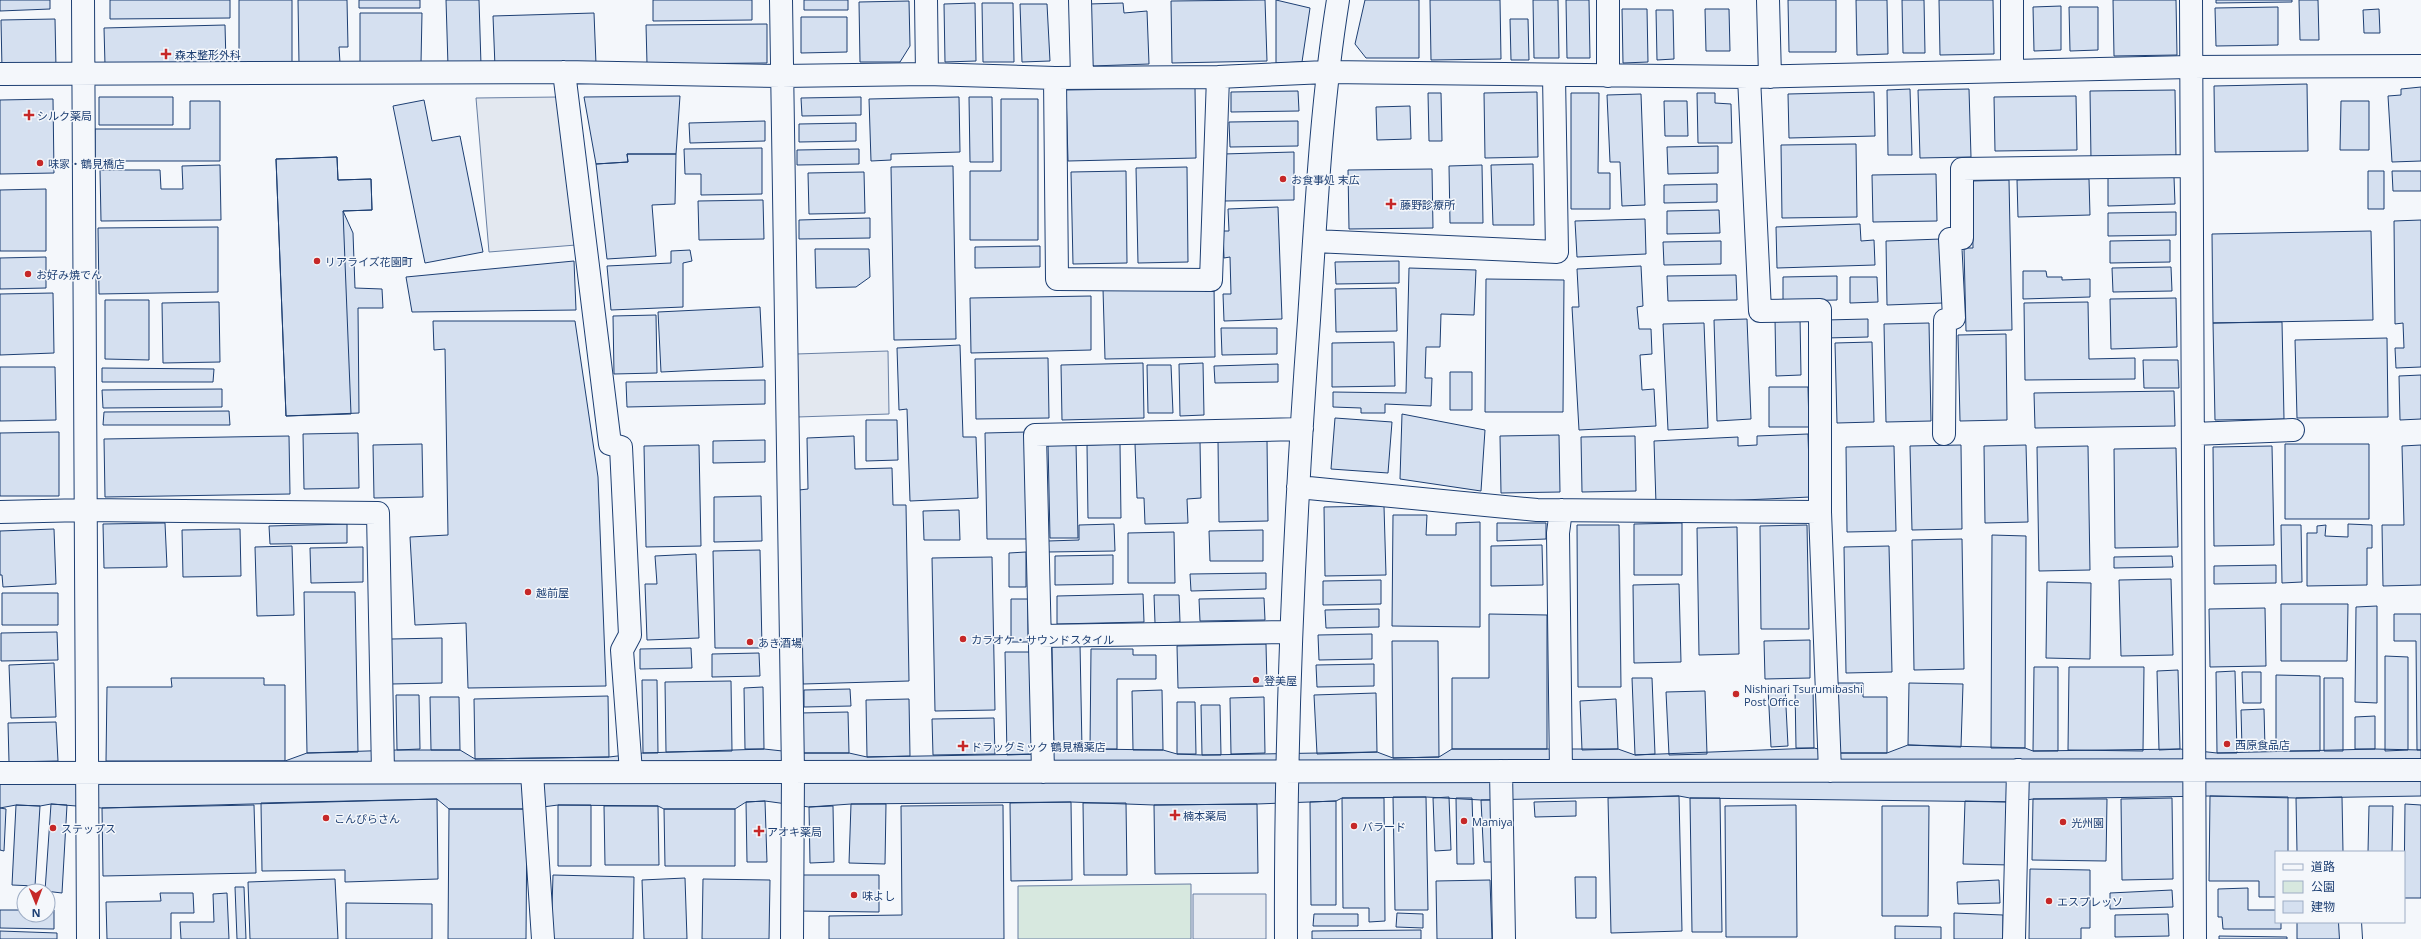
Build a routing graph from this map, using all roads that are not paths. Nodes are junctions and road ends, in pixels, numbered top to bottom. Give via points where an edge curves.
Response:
1 (83, 0) edge
2 (781, 0) edge
3 (926, 0) edge
4 (1080, 0) edge
5 (1338, 0) edge
6 (1608, 0) edge
7 (1768, 0) edge
8 (2012, 0) edge
9 (2191, 0) edge
10 (2421, 66) edge
11 (2190, 67) junction
12 (2012, 71) junction
13 (564, 72) junction
14 (1326, 72) junction
15 (0, 74) edge
16 (83, 74) junction
17 (927, 74) junction
18 (781, 76) junction
19 (1554, 76) junction
20 (1608, 76) junction
21 (1218, 77) junction
22 (1759, 77) junction
23 (1055, 78) junction
24 (1082, 78) junction
25 (2191, 166) junction
26 (1314, 242) junction
27 (1302, 429) junction
28 (2293, 430) dead end
29 (1944, 434) dead end
30 (2193, 434) junction
31 (1298, 487) junction
32 (86, 510) junction
33 (1560, 510) junction
34 (0, 512) edge
35 (1820, 512) junction
36 (1291, 632) junction
37 (1040, 636) junction
38 (1830, 770) junction
39 (2018, 770) junction
40 (2196, 770) junction
41 (2421, 770) edge
42 (1288, 771) junction
43 (1502, 771) junction
44 (1561, 771) junction
45 (383, 772) junction
46 (631, 772) junction
47 (793, 772) junction
48 (1043, 772) junction
49 (0, 773) edge
50 (87, 773) junction
51 (532, 773) junction
52 (2350, 923) edge
53 (88, 939) edge
54 (543, 939) edge
55 (792, 939) edge
56 (1286, 939) edge
57 (1504, 939) edge
58 (2014, 939) edge
59 (2195, 939) edge
60 (2351, 939) edge

1 - 16 street
2 - 18 street
3 - 17 street
4 - 24 street
5 - 14 street
6 - 20 street
7 - 22 street
8 - 12 street
9 - 11 street
10 - 11 street
11 - 12 street
11 - 25 street
12 - 22 street
13 - 16 street
13 - 18 street
13 - 46 street via 610,444 621,447 630,636 622,650
14 - 19 street
14 - 21 street
14 - 26 street
15 - 16 street
16 - 32 street
17 - 18 street
17 - 23 street
18 - 47 street
19 - 20 street
19 - 26 street via 1557,252
20 - 22 street
21 - 23 street via 1211,280 1057,279
21 - 24 street
22 - 35 street via 1760,311 1820,310
23 - 24 street
25 - 29 street via 1962,169 1962,238 1950,239 1954,318 1945,320
25 - 30 street
26 - 27 street
27 - 31 street
27 - 37 street via 1035,435
28 - 30 street
30 - 40 street
31 - 33 street via 1537,510
31 - 36 street
32 - 34 street
32 - 45 street via 378,513
32 - 50 street
33 - 35 street
33 - 44 street via 1558,533
35 - 38 street
36 - 37 street
36 - 42 street
37 - 48 street
38 - 39 street
38 - 44 street
39 - 40 street
39 - 58 street
40 - 41 street
40 - 59 street
42 - 43 street
42 - 48 street
42 - 56 street
43 - 44 street
43 - 57 street
45 - 50 street
45 - 51 street
46 - 47 street
46 - 51 street
47 - 48 street
47 - 55 street
49 - 50 street
50 - 53 street
51 - 54 street
52 - 60 street

